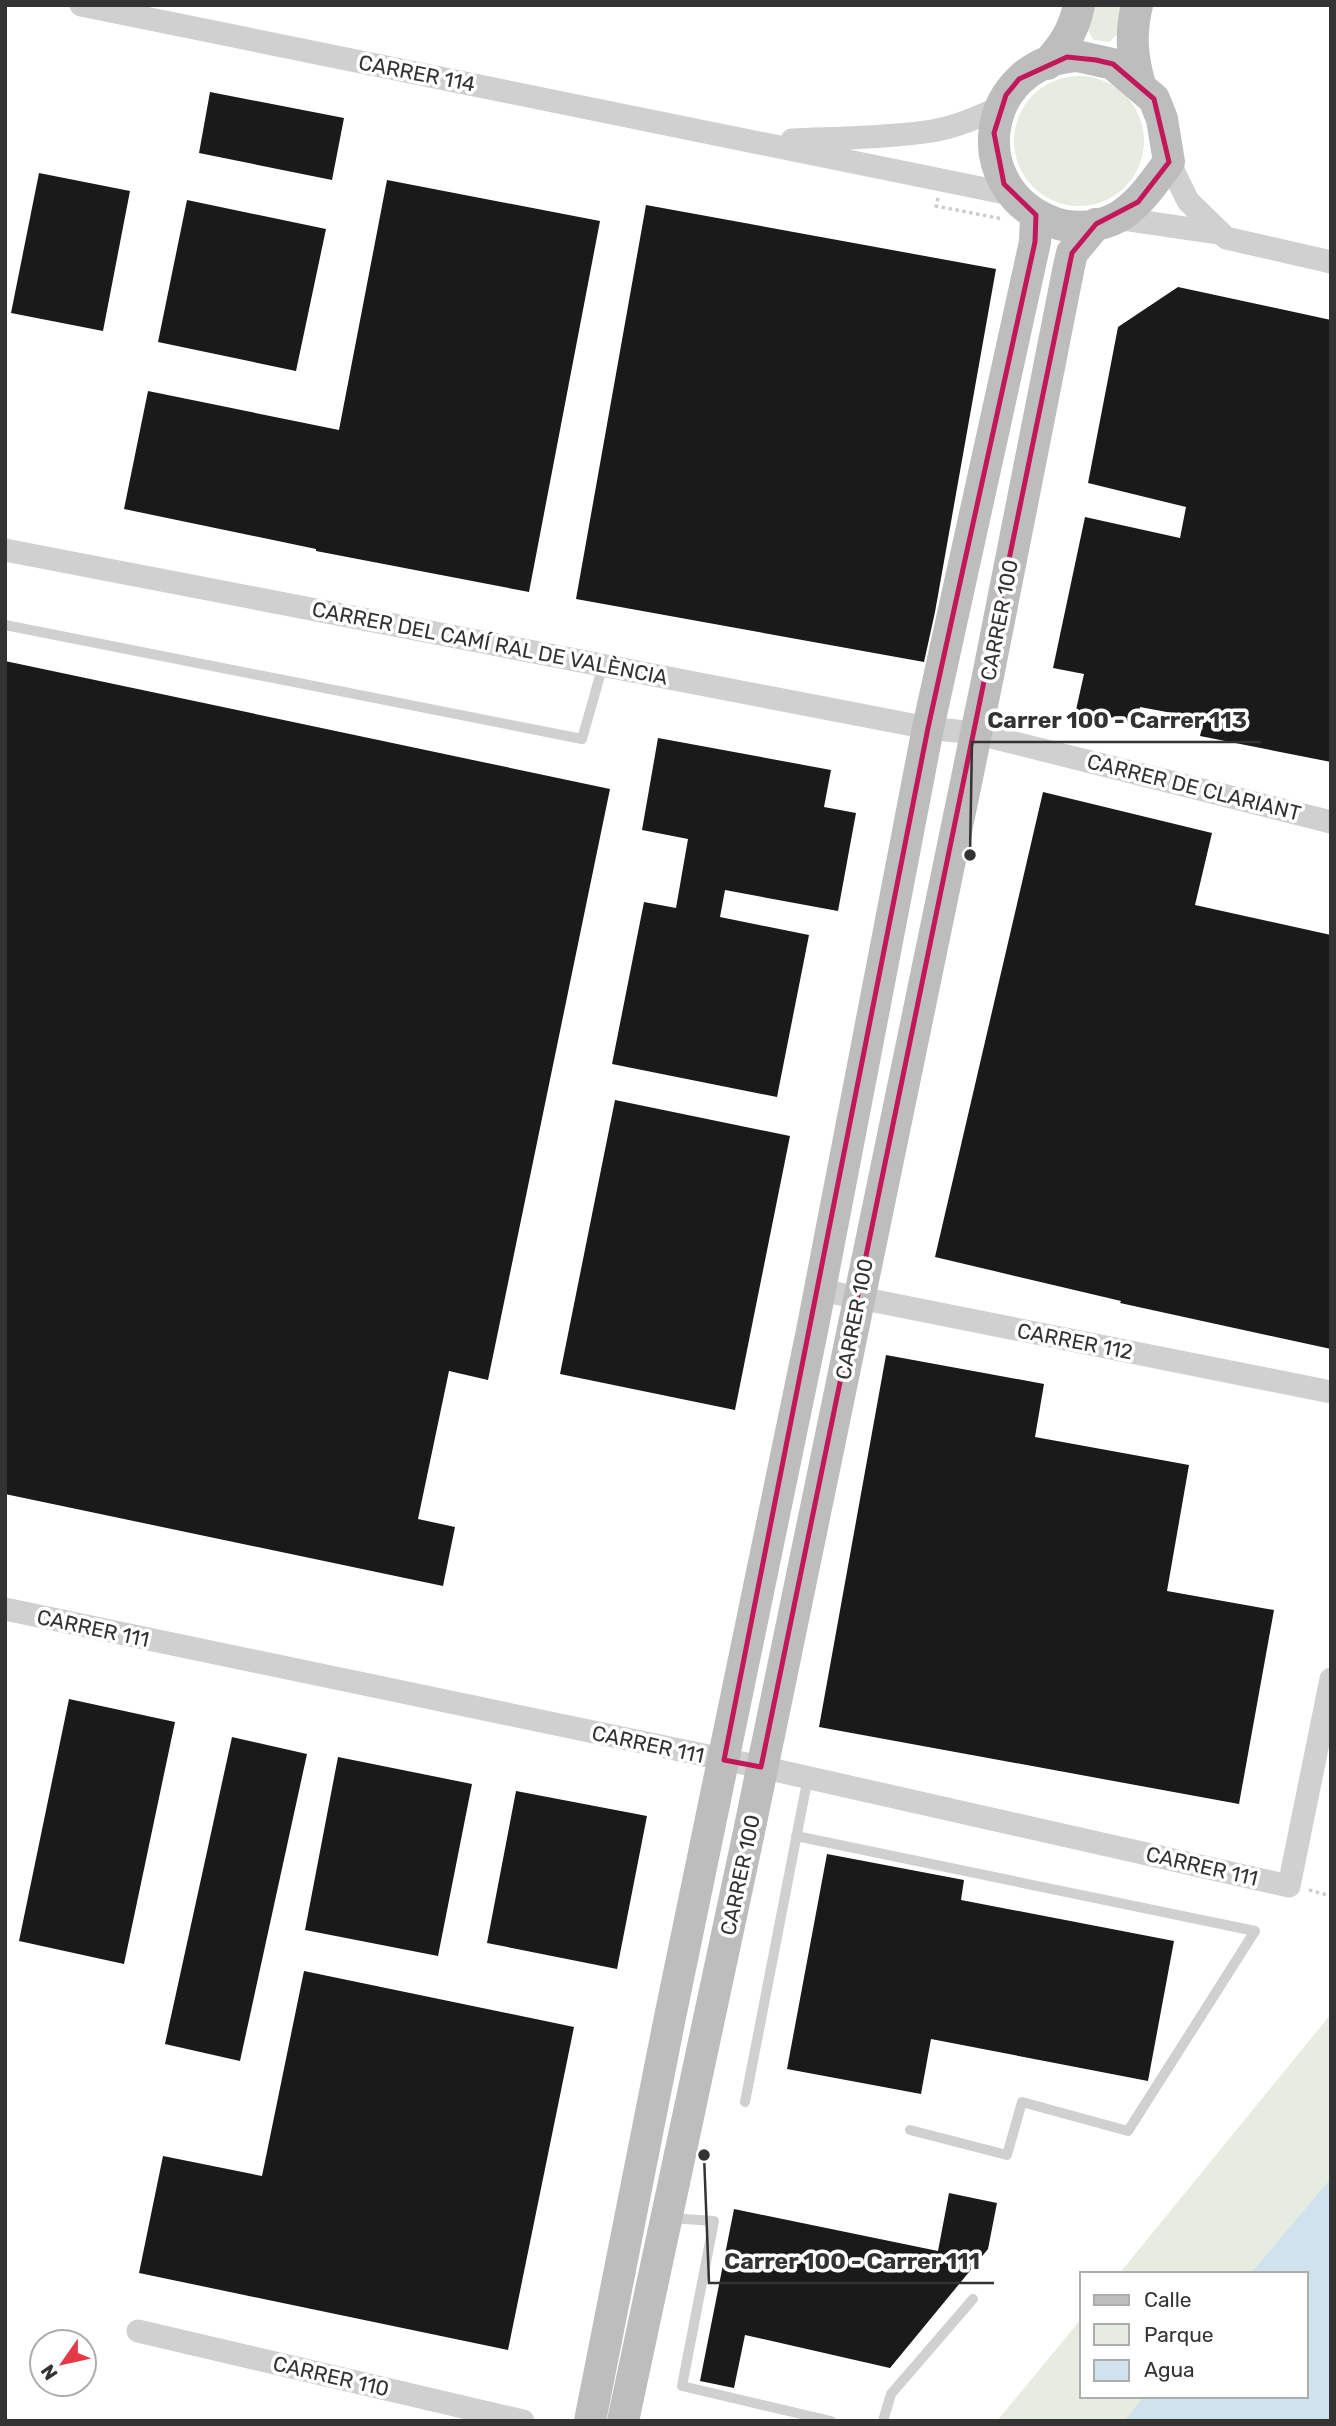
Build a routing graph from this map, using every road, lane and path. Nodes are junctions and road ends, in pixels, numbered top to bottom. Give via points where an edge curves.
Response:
1 (81, 5) edge
2 (1079, 5) edge
3 (1137, 5) edge
4 (1047, 64) junction
5 (1140, 85) junction
6 (1003, 106) junction
7 (754, 141) junction
8 (1169, 162) junction
9 (939, 191) dead end
10 (1014, 206) junction
11 (1106, 221) junction
12 (1219, 233) junction
13 (1331, 262) edge
14 (5, 550) edge
15 (5, 625) edge
16 (603, 665) junction
17 (928, 728) junction
18 (975, 733) junction
19 (1331, 822) edge
20 (820, 1290) junction
21 (858, 1298) junction
22 (1331, 1392) edge
23 (5, 1609) edge
24 (1331, 1679) edge
25 (724, 1760) junction
26 (761, 1767) junction
27 (808, 1777) junction
28 (796, 1836) junction
29 (745, 2102) dead end
30 (910, 2130) dead end
31 (667, 2217) junction
32 (972, 2299) dead end
33 (138, 2331) dead end
34 (523, 2421) edge
35 (590, 2421) edge
36 (623, 2421) edge
37 (831, 2421) edge
38 (883, 2421) edge

1 - 7 street, CARRER 114
2 - 4 street via 1066,44
3 - 5 street via 1132,58
4 - 5 street via 1067,57 1096,60 1113,64
4 - 6 street via 1019,79
5 - 8 street via 1162,119
6 - 7 street, CARRER 114 via 932,131
6 - 10 street via 994,133 996,163
7 - 10 street, CARRER 114
8 - 11 street via 1138,202
8 - 12 street via 1188,201
9 - 10 path via 936,206 1004,219
10 - 11 street via 1065,227
10 - 17 street, CARRER 100 via 1035,242
11 - 12 street
11 - 18 street, CARRER 100 via 1072,253
12 - 13 street
14 - 16 street, CARRER DEL CAMÍ RAL DE VALÈNCIA
15 - 16 lane via 582,739
16 - 17 street, CARRER DEL CAMÍ RAL DE VALÈNCIA
17 - 18 street, CARRER DEL CAMÍ RAL DE VALÈNCIA
17 - 20 street, CARRER 100
18 - 19 street, CARRER DE CLARIANT
18 - 21 street, CARRER 100
20 - 21 street, CARRER 112
20 - 25 street, CARRER 100
21 - 22 street, CARRER 112
21 - 26 street, CARRER 100
23 - 25 street, CARRER 111
24 - 27 street, CARRER 111 via 1289,1886
25 - 26 street, CARRER 111
25 - 35 street, CARRER 100
26 - 27 street, CARRER 111
26 - 31 street, CARRER 100
27 - 28 lane
28 - 29 lane
28 - 30 lane via 1255,1931 1128,2132 1022,2102 1007,2155
31 - 36 street, CARRER 100
31 - 37 lane via 714,2221 682,2386
32 - 38 lane via 891,2394
33 - 34 street, CARRER 110

